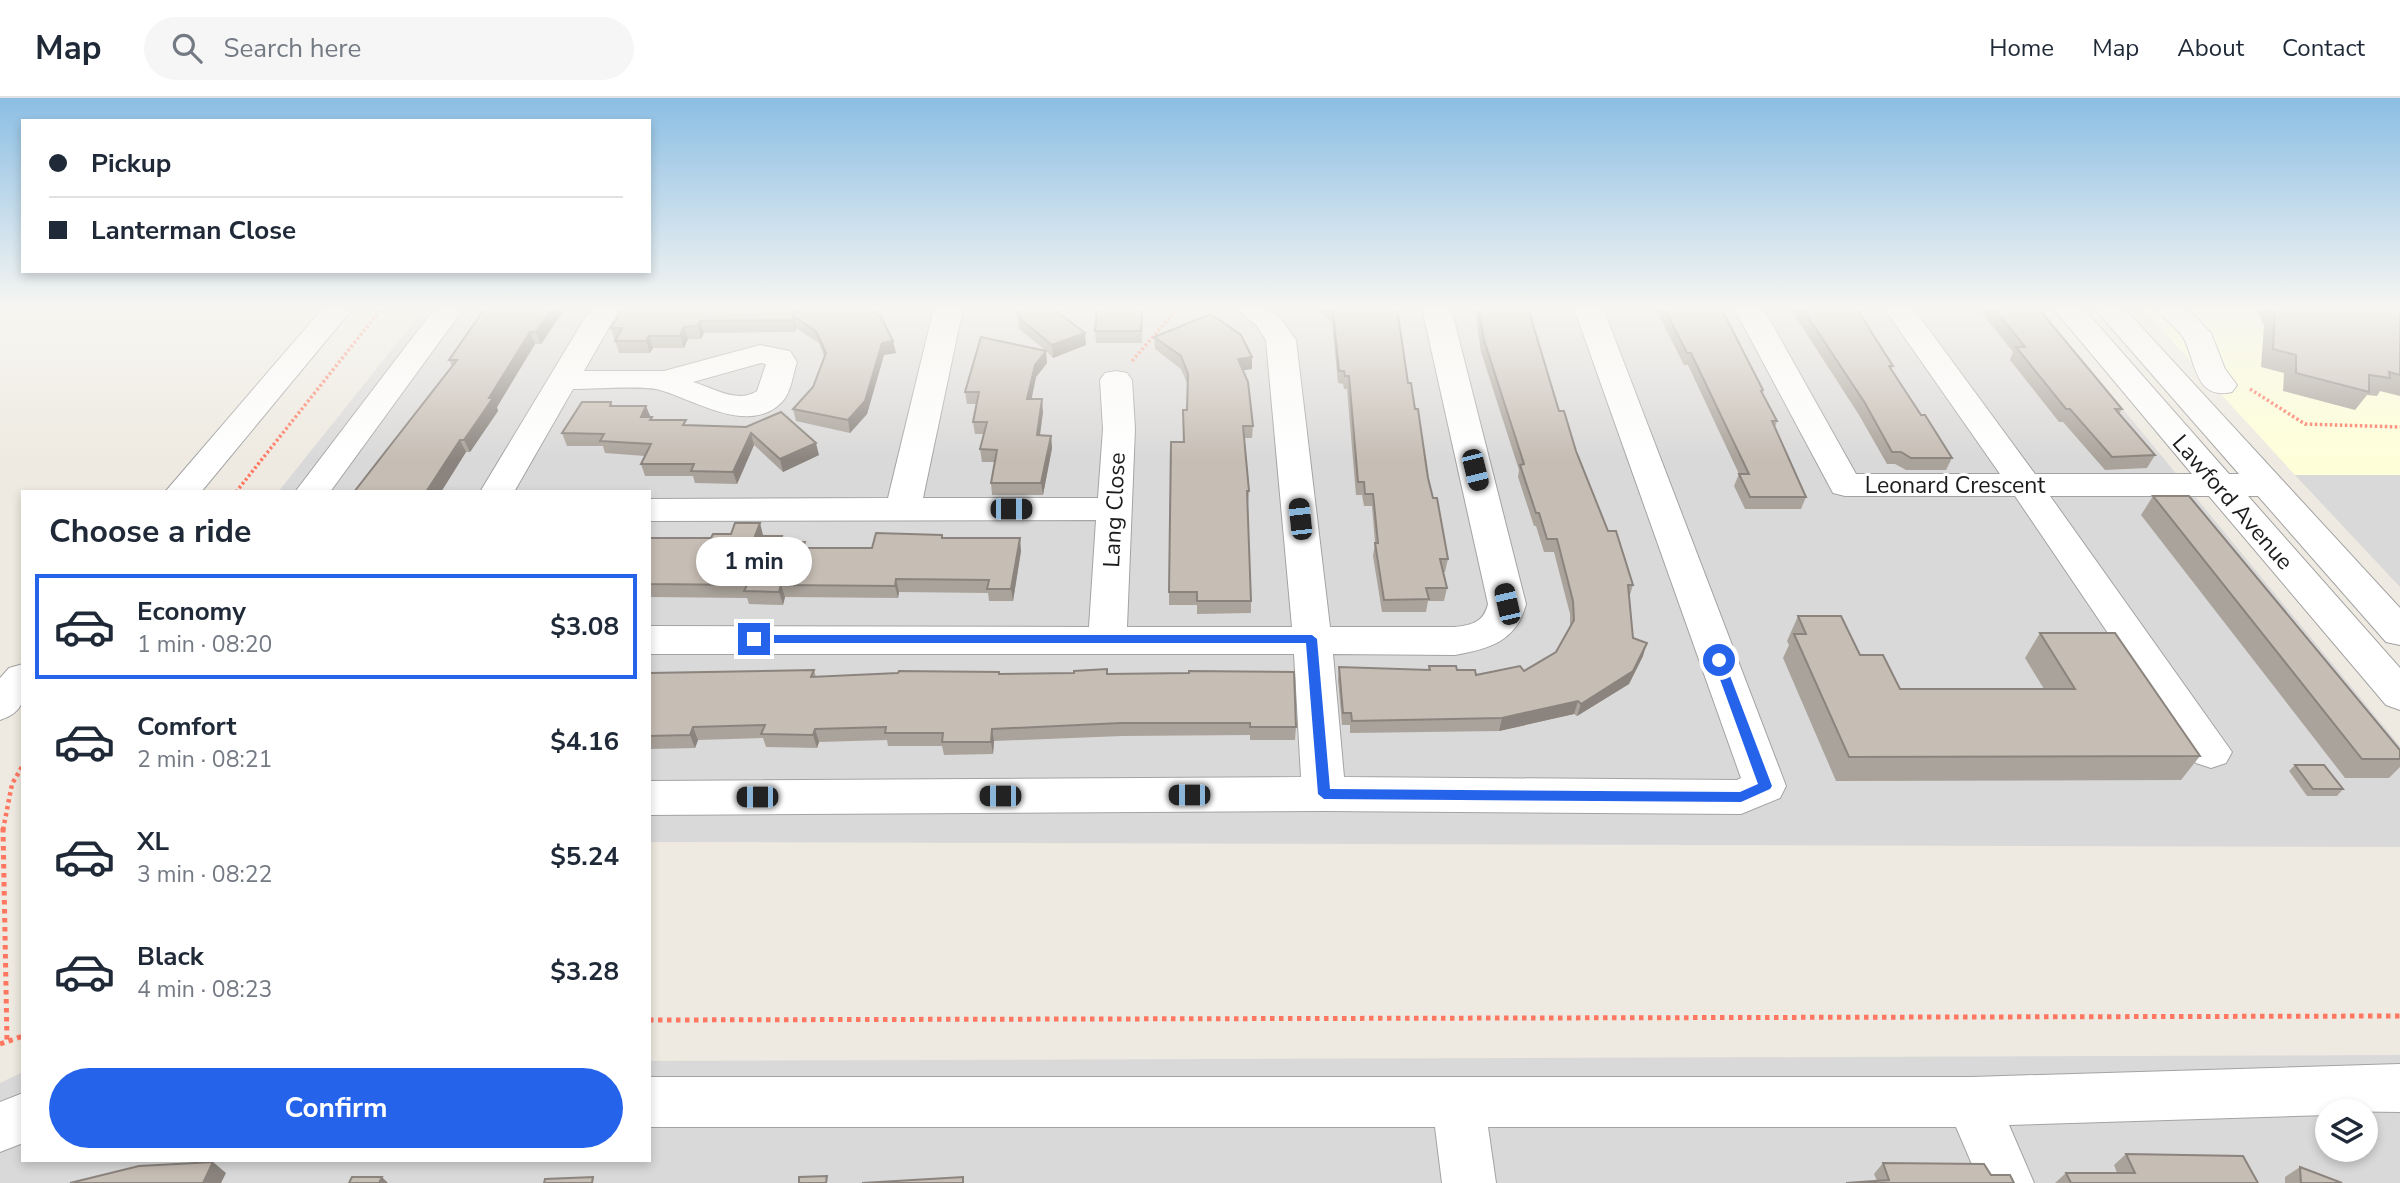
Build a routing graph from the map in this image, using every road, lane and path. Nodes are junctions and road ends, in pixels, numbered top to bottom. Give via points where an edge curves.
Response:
1 (296, 359) edge
2 (342, 359) edge
3 (413, 359) edge
4 (576, 359) edge
5 (938, 359) edge
6 (1135, 359) edge
7 (1283, 359) edge
8 (1448, 359) edge
9 (1606, 359) edge
10 (1775, 359) edge
11 (1934, 359) edge
12 (2110, 359) edge
13 (2153, 359) edge
14 (2205, 359) edge
15 (563, 380) junction
16 (665, 380) dead end
17 (1116, 380) joint
18 (2232, 384) joint
19 (2400, 427) edge
20 (2025, 485) junction
21 (2219, 485) junction
22 (2266, 485) junction
23 (184, 490) edge
24 (238, 490) edge
25 (314, 490) edge
26 (499, 490) edge
27 (903, 509) junction
28 (1115, 509) junction
29 (651, 510) edge
30 (2400, 632) edge
31 (651, 639) edge
32 (1107, 639) junction
33 (1312, 639) junction
34 (21, 680) edge
35 (2400, 695) edge
36 (0, 705) edge
37 (2211, 752) dead end
38 (21, 768) edge
39 (1324, 794) junction
40 (651, 798) edge
41 (2400, 1016) edge
42 (651, 1020) edge
43 (21, 1037) edge
44 (3, 1042) edge
45 (2400, 1088) edge
46 (1458, 1101) junction
47 (651, 1102) edge
48 (1972, 1102) junction
49 (21, 1119) edge
50 (0, 1127) edge
51 (1469, 1183) edge
52 (2007, 1183) edge

1 - 23 street
2 - 24 path
3 - 25 street
4 - 15 street
5 - 27 street
6 - 17 path
7 - 33 street
8 - 33 street via 1507,604 1505,616 1487,634 1455,640
9 - 39 street via 1765,786 1741,797
10 - 20 street, Leonard Crescent via 1845,485
11 - 20 street
12 - 21 street, Lawford Avenue
13 - 22 street, Lawford Avenue
14 - 18 street via 2210,371
15 - 16 street
15 - 26 street
17 - 28 street, Lang Close
18 - 19 path via 2305,424
20 - 21 street, Leonard Crescent
20 - 37 street
21 - 22 street, Leonard Crescent
21 - 35 street, Lawford Avenue
22 - 30 street, Lawford Avenue
27 - 28 street
27 - 29 street
28 - 32 street, Lang Close
31 - 32 street
32 - 33 street
33 - 39 street
34 - 36 street
38 - 44 path via 12,783 3,822
39 - 40 street
41 - 42 path
43 - 44 path
45 - 48 street
46 - 47 street
46 - 48 street
46 - 51 street
48 - 52 street
49 - 50 street

